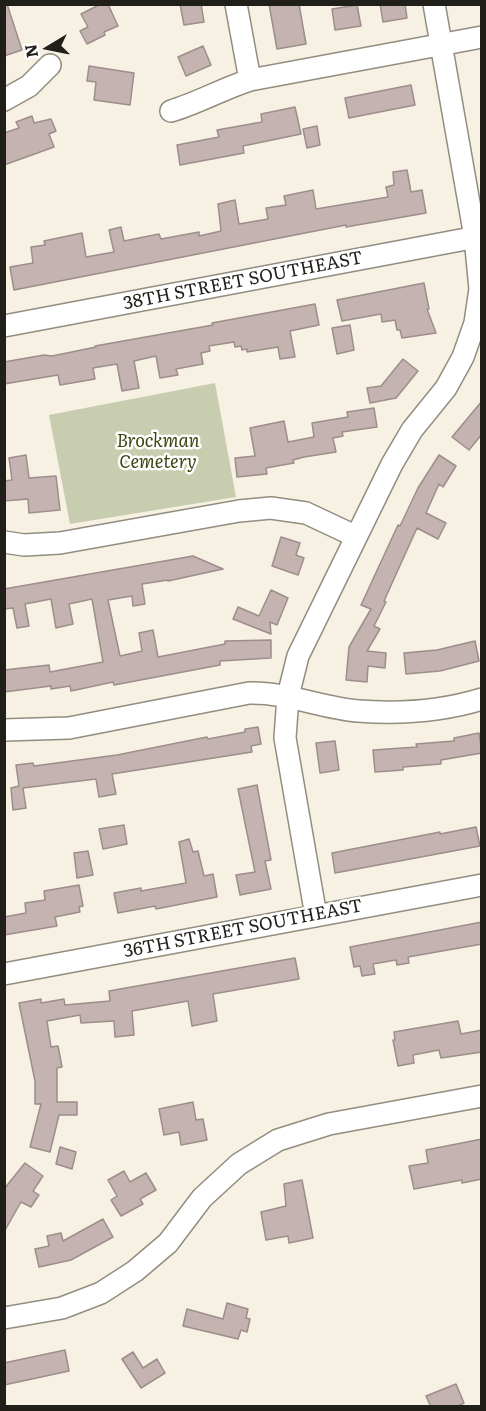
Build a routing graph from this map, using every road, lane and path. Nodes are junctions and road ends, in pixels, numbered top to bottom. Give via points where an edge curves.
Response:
1 (236, 4) edge
2 (434, 4) edge
3 (482, 37) edge
4 (441, 44) junction
5 (50, 66) dead end
6 (250, 80) junction
7 (4, 100) edge
8 (171, 111) dead end
9 (478, 237) edge
10 (4, 326) edge
11 (356, 536) junction
12 (4, 542) edge
13 (288, 696) junction
14 (482, 699) edge
15 (4, 730) edge
16 (482, 885) edge
17 (316, 916) junction
18 (4, 974) edge
19 (482, 1095) edge
20 (4, 1318) edge

1 - 6 street
2 - 4 street
3 - 4 street
4 - 6 street
4 - 9 street
5 - 7 street via 29,86
6 - 8 street
9 - 10 street, 38TH STREET SOUTHEAST
9 - 11 street via 480,289 464,357 446,388 412,430
11 - 12 street via 306,513 270,508 60,543
11 - 13 street via 298,656
13 - 14 street via 357,711 417,711
13 - 15 street via 249,693 69,728
13 - 17 street via 285,738
16 - 17 street, 36TH STREET SOUTHEAST
17 - 18 street, 36TH STREET SOUTHEAST
19 - 20 street via 328,1124 278,1140 239,1164 202,1198 168,1243 135,1271 101,1293 62,1308

